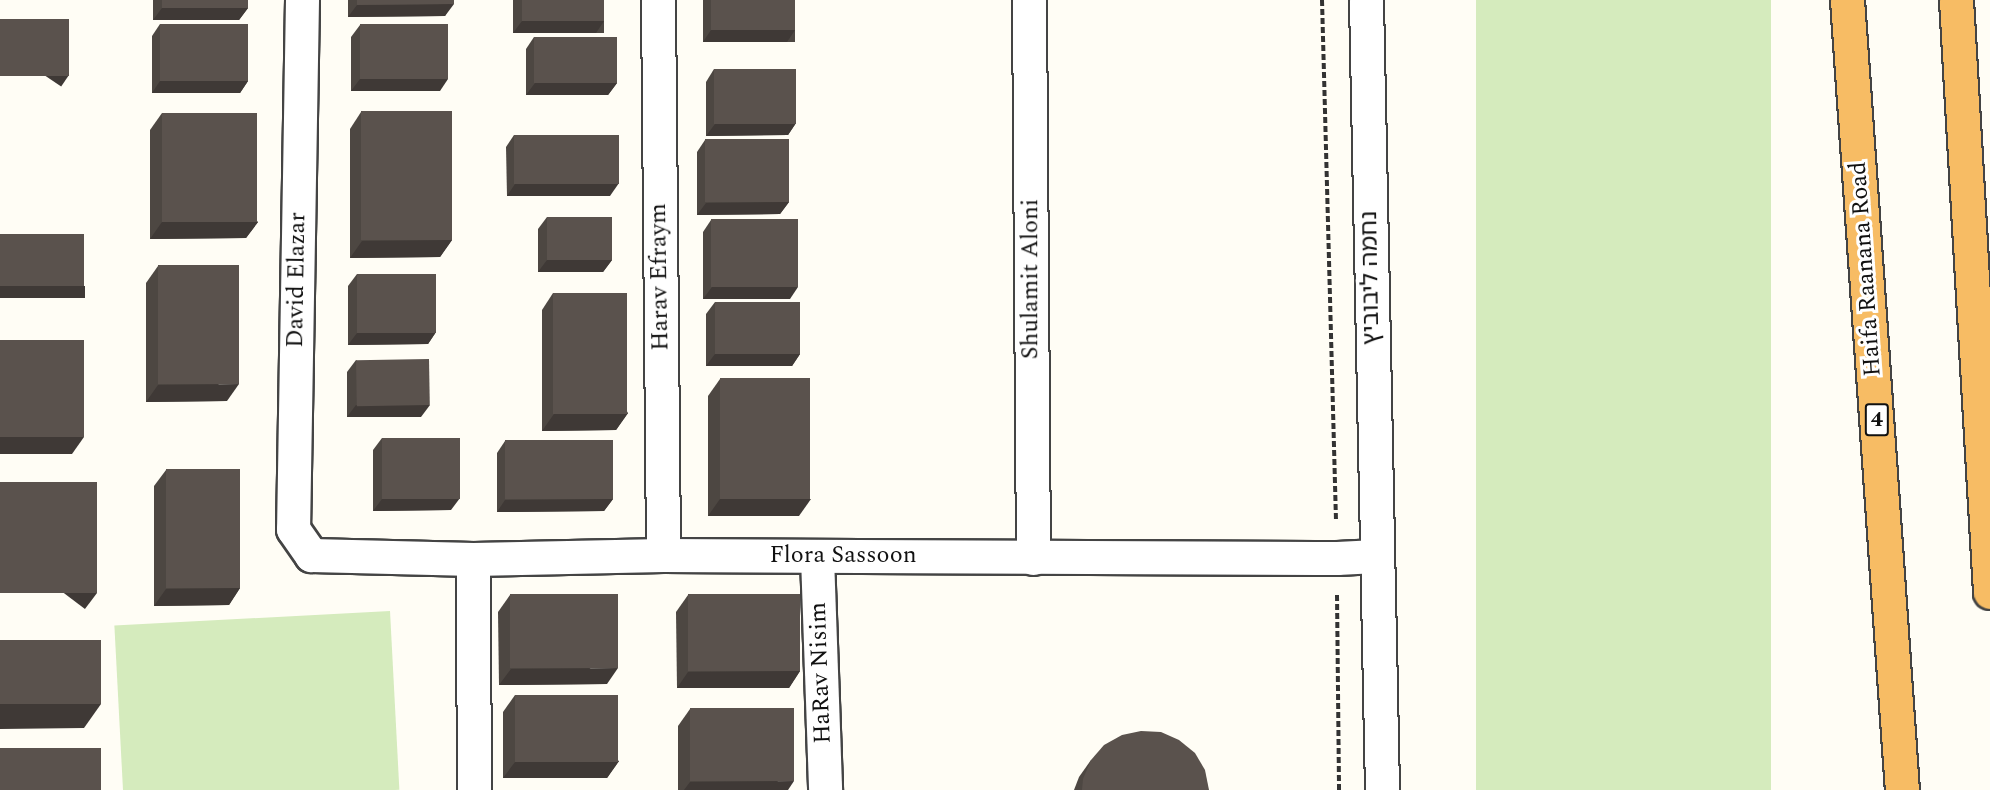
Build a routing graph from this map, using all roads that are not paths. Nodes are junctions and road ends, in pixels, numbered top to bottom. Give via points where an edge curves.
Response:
1 (302, 0) edge
2 (658, 0) edge
3 (1029, 0) edge
4 (1366, 0) edge
5 (1847, 0) edge
6 (1956, 0) edge
7 (311, 555) joint
8 (663, 555) junction
9 (817, 556) junction
10 (1376, 556) junction
11 (1033, 558) junction
12 (473, 559) junction
13 (1990, 592) edge
14 (474, 790) edge
15 (825, 790) edge
16 (1382, 790) edge
17 (1902, 790) edge

1 - 7 street, David Elazar via 293,529
2 - 8 street, Harav Efraym
3 - 11 street, Shulamit Aloni
4 - 10 street, נחמה ליבוביץ
5 - 17 highway, Haifa Raanana Road / 4
6 - 13 highway
7 - 12 street, Flora Sassoon
8 - 9 street, Flora Sassoon
8 - 12 street, Flora Sassoon
9 - 11 street, Flora Sassoon
9 - 15 street, HaRav Nisim
10 - 11 street, Flora Sassoon
10 - 16 street, נחמה ליבוביץ
12 - 14 street

